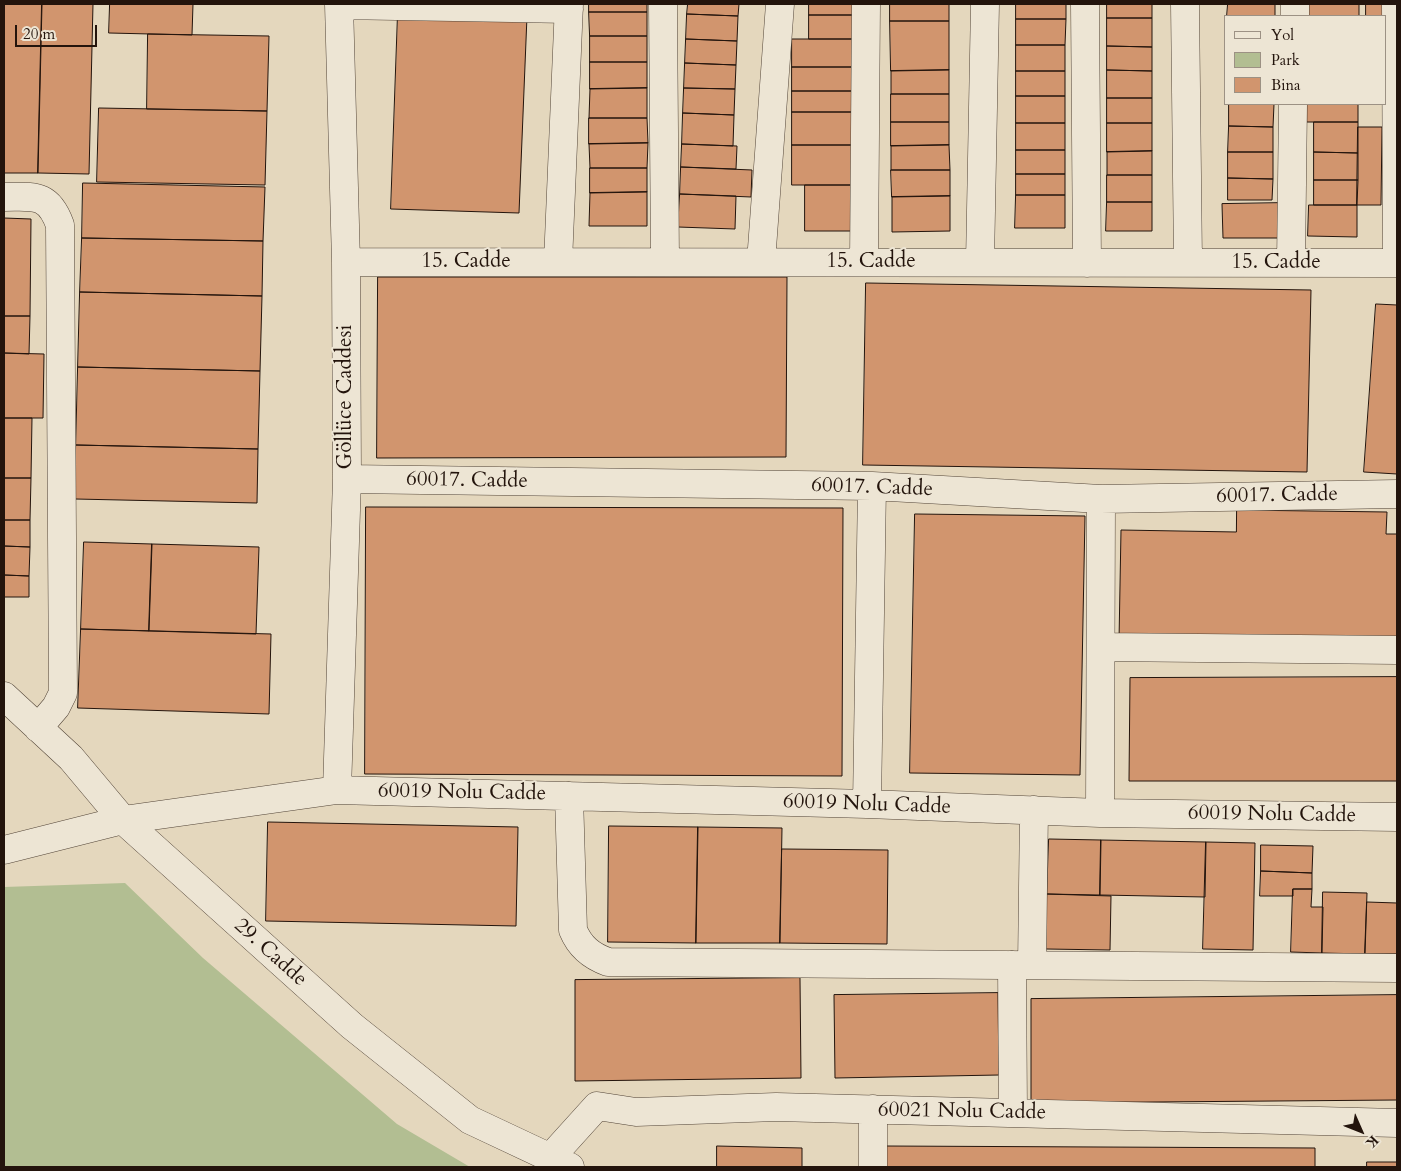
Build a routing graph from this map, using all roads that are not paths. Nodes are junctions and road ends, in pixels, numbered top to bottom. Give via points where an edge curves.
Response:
1 (663, 4) edge
2 (780, 4) edge
3 (866, 4) edge
4 (986, 4) edge
5 (1085, 4) edge
6 (1185, 4) edge
7 (1396, 4) edge
8 (339, 5) edge
9 (569, 6) edge
10 (1293, 105) edge
11 (4, 197) edge
12 (346, 262) junction
13 (558, 262) junction
14 (665, 262) junction
15 (761, 262) junction
16 (864, 262) junction
17 (980, 262) junction
18 (1087, 262) junction
19 (1188, 262) junction
20 (1291, 262) junction
21 (1397, 263) edge
22 (347, 479) junction
23 (872, 486) junction
24 (1397, 494) edge
25 (1101, 500) junction
26 (1101, 647) junction
27 (1397, 650) edge
28 (4, 696) edge
29 (38, 728) junction
30 (336, 790) junction
31 (569, 796) junction
32 (867, 804) junction
33 (1034, 810) junction
34 (1100, 813) junction
35 (1397, 817) edge
36 (123, 820) junction
37 (4, 850) edge
38 (1022, 965) junction
39 (1397, 968) edge
40 (873, 1109) junction
41 (1013, 1113) junction
42 (1397, 1123) edge
43 (560, 1163) edge
44 (873, 1167) edge

1 - 14 street
2 - 15 street
3 - 16 street
4 - 17 street
5 - 18 street
6 - 19 street
7 - 21 street
8 - 9 street
8 - 12 street, Göllüce Caddesi
9 - 13 street
10 - 20 street
11 - 29 street via 37,197 52,209 60,225 62,693 56,707
12 - 13 street, 15. Cadde
12 - 22 street, Göllüce Caddesi
13 - 14 street, 15. Cadde
14 - 15 street, 15. Cadde
15 - 16 street, 15. Cadde
16 - 17 street, 15. Cadde
17 - 18 street, 15. Cadde
18 - 19 street, 15. Cadde
19 - 20 street, 15. Cadde
20 - 21 street, 15. Cadde
22 - 23 street, 60017. Cadde
22 - 30 street, Göllüce Caddesi
23 - 25 street, 60017. Cadde
23 - 32 street
24 - 25 street, 60017. Cadde
25 - 26 street
26 - 27 street
26 - 34 street
28 - 29 street, 29. Cadde
29 - 36 street, 29. Cadde via 71,758
30 - 31 street, 60019 Nolu Cadde
30 - 36 street, 60019 Nolu Cadde
31 - 32 street, 60019 Nolu Cadde
31 - 38 street via 572,930 582,947 598,959 608,962
32 - 33 street, 60019 Nolu Cadde
33 - 34 street, 60019 Nolu Cadde
33 - 38 street
34 - 35 street, 60019 Nolu Cadde
36 - 37 street, 60019 Nolu Cadde
36 - 43 street, 29. Cadde via 352,1026 470,1120
38 - 39 street
38 - 41 street
40 - 41 street, 60021 Nolu Cadde
40 - 43 street, 60021 Nolu Cadde via 776,1107 636,1112 597,1106
40 - 44 street
41 - 42 street, 60021 Nolu Cadde

